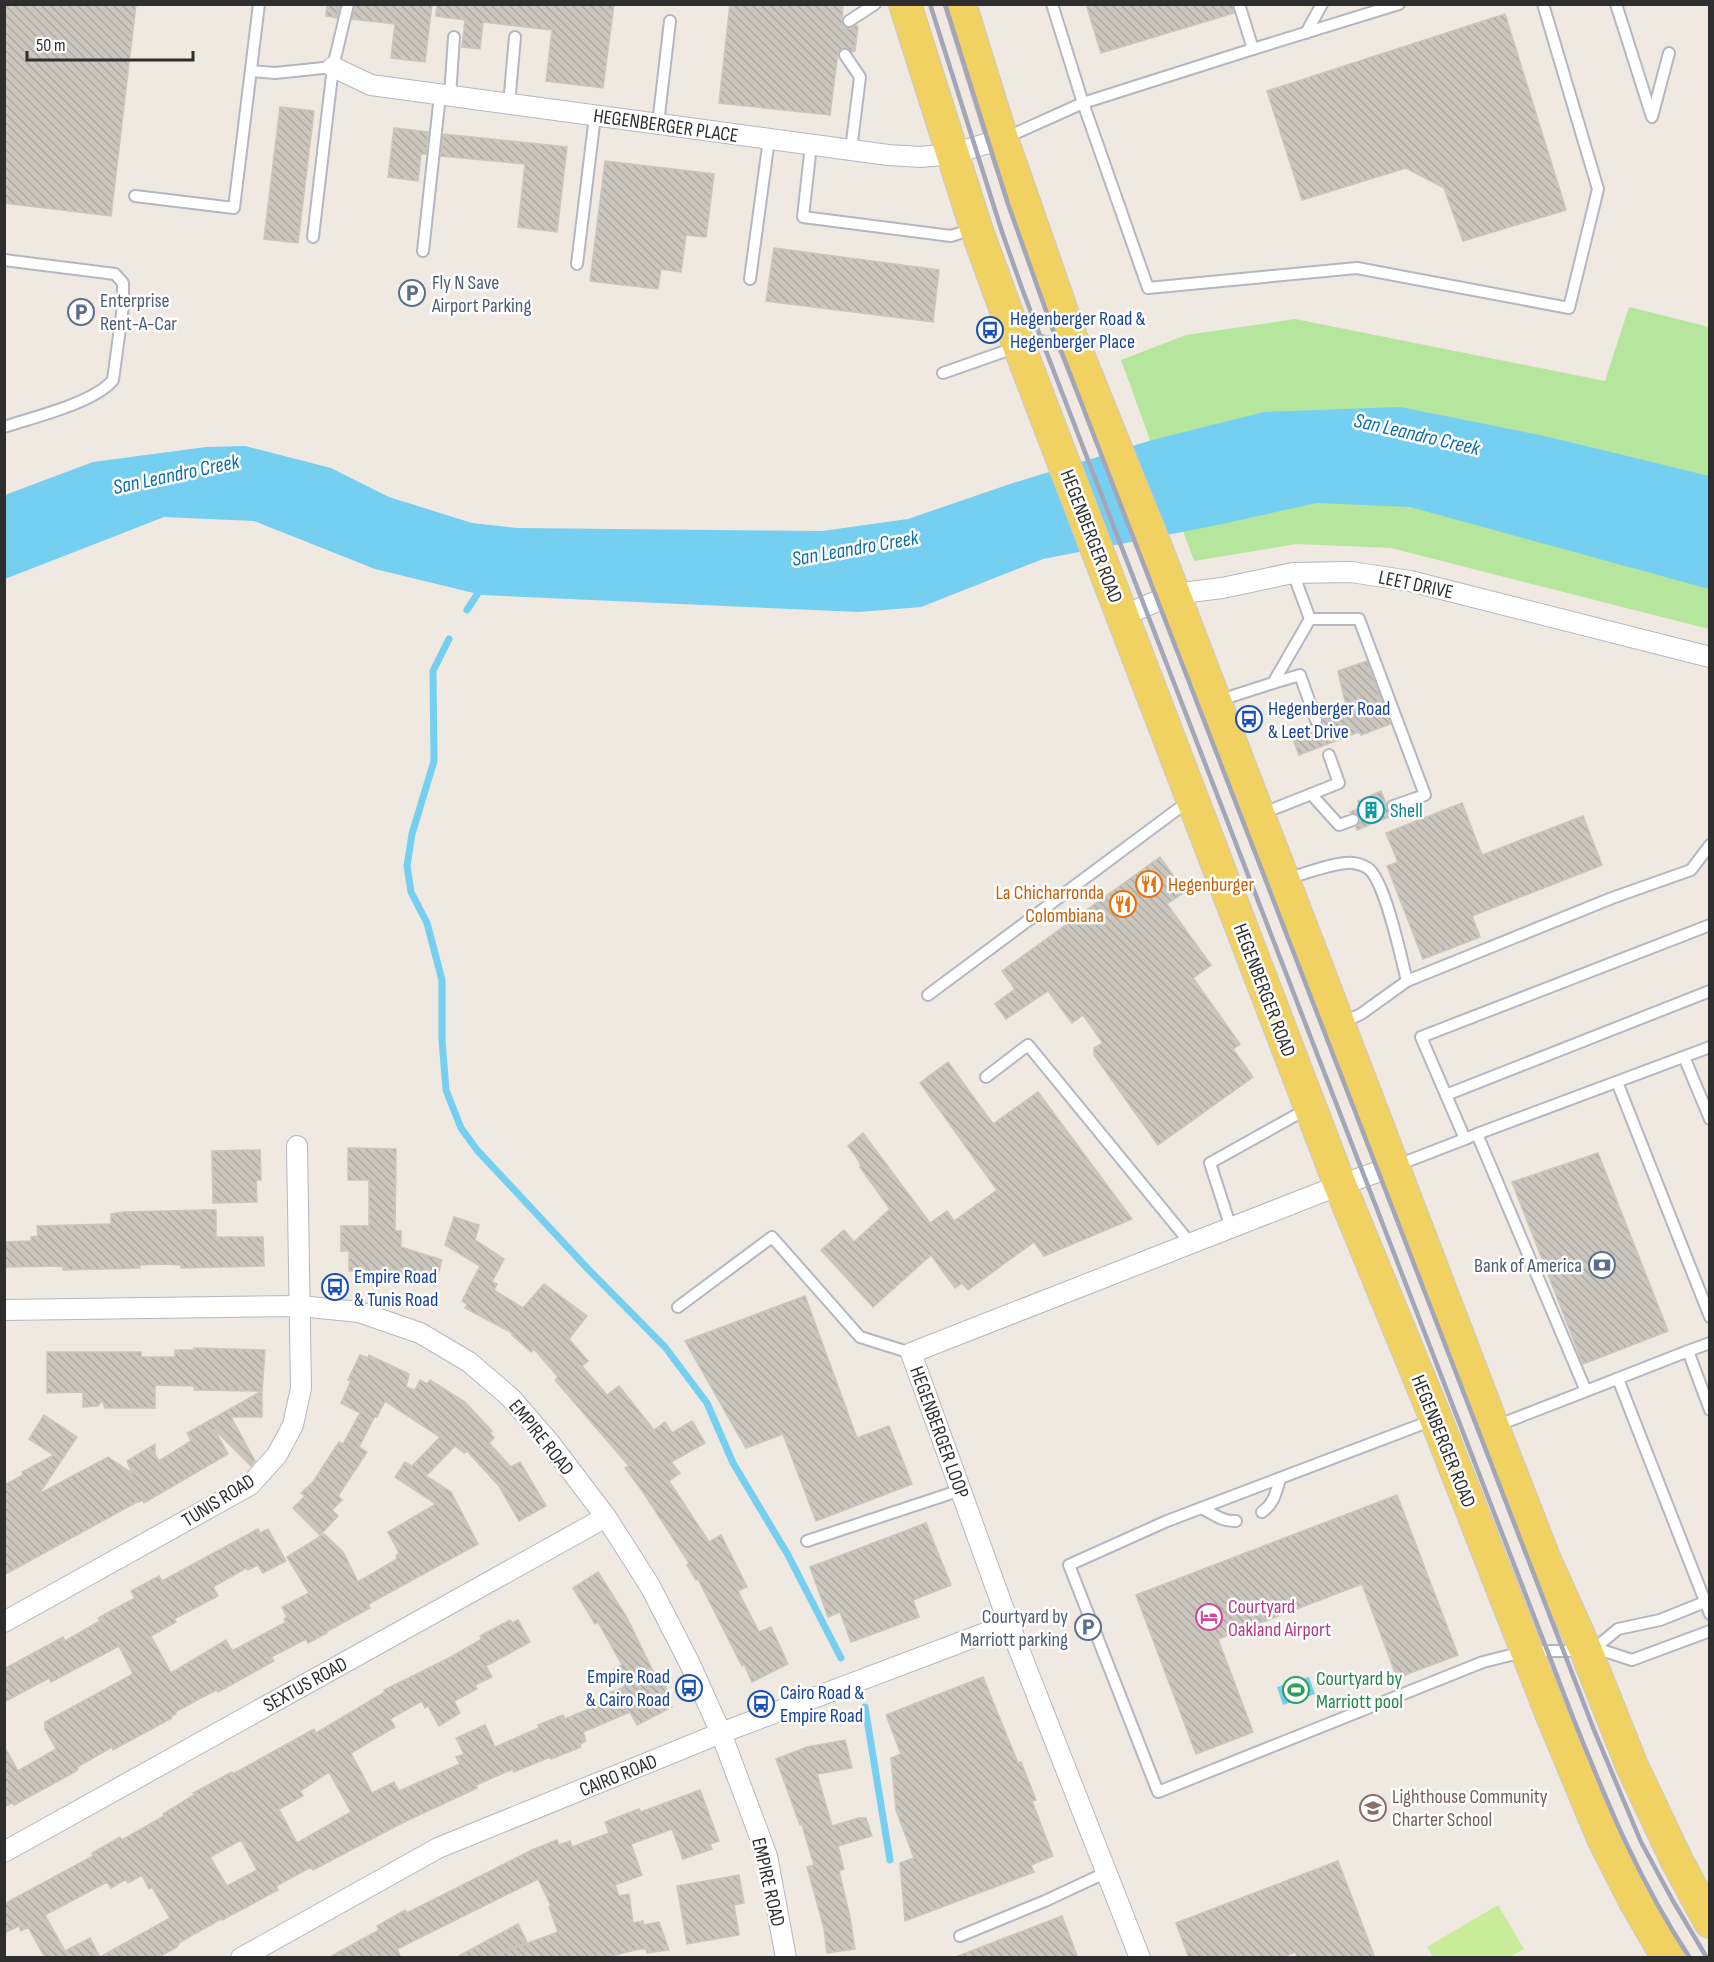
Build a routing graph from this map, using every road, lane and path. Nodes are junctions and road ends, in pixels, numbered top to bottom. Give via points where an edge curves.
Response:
1 (260, 4) edge
2 (348, 4) edge
3 (875, 4) edge
4 (905, 4) edge
5 (960, 4) edge
6 (1052, 4) edge
7 (1239, 4) edge
8 (1322, 4) edge
9 (1543, 4) edge
10 (1616, 4) edge
11 (1392, 5) edge
12 (670, 21) dead end
13 (849, 21) dead end
14 (1306, 33) junction
15 (454, 36) dead end
16 (515, 37) dead end
17 (1253, 49) junction
18 (1669, 53) dead end
19 (845, 55) dead end
20 (333, 67) junction
21 (251, 71) junction
22 (445, 95) junction
23 (1083, 103) junction
24 (509, 104) junction
25 (595, 116) junction
26 (658, 124) junction
27 (769, 139) junction
28 (1002, 139) junction
29 (811, 145) junction
30 (851, 150) junction
31 (952, 154) junction
32 (135, 196) dead end
33 (976, 228) junction
34 (313, 237) dead end
35 (423, 251) dead end
36 (4, 260) edge
37 (576, 264) dead end
38 (750, 279) dead end
39 (1019, 346) junction
40 (943, 373) dead end
41 (1090, 384) junction
42 (4, 427) edge
43 (1293, 573) junction
44 (1174, 594) junction
45 (1122, 616) junction
46 (1310, 620) junction
47 (1710, 657) edge
48 (1273, 683) junction
49 (1215, 701) junction
50 (1316, 720) dead end
51 (1329, 755) dead end
52 (1311, 794) junction
53 (1192, 798) junction
54 (1393, 806) dead end
55 (1258, 815) junction
56 (1353, 820) dead end
57 (1710, 845) edge
58 (1282, 880) junction
59 (1710, 925) edge
60 (1407, 981) junction
61 (1710, 991) edge
62 (928, 995) dead end
63 (1337, 1026) junction
64 (1710, 1047) edge
65 (1684, 1057) junction
66 (986, 1077) dead end
67 (1617, 1082) junction
68 (1446, 1095) junction
69 (1310, 1107) junction
70 (1710, 1119) edge
71 (1477, 1134) junction
72 (1465, 1139) junction
73 (297, 1146) dead end
74 (1392, 1167) junction
75 (1340, 1185) junction
76 (1231, 1228) junction
77 (1191, 1244) junction
78 (300, 1306) junction
79 (678, 1307) dead end
80 (4, 1310) edge
81 (1710, 1317) edge
82 (1710, 1343) edge
83 (1688, 1351) junction
84 (911, 1353) junction
85 (1618, 1378) junction
86 (1586, 1391) junction
87 (1710, 1410) edge
88 (1436, 1419) junction
89 (1493, 1427) junction
90 (1280, 1479) junction
91 (961, 1490) junction
92 (1202, 1508) junction
93 (1262, 1512) dead end
94 (606, 1517) junction
95 (1236, 1521) dead end
96 (807, 1541) dead end
97 (1707, 1601) edge
98 (1710, 1614) edge
99 (4, 1622) edge
100 (1009, 1624) junction
101 (1710, 1631) edge
102 (1591, 1650) junction
103 (1527, 1652) junction
104 (721, 1733) junction
105 (4, 1852) edge
106 (1107, 1872) junction
107 (1708, 1916) edge
108 (960, 1936) dead end
109 (241, 1958) edge
110 (786, 1958) edge
111 (1140, 1958) edge
112 (1668, 1958) edge

1 - 21 lane
2 - 20 lane
3 - 13 lane
4 - 31 main road, HEGENBERGER ROAD
5 - 28 main road
6 - 23 lane
7 - 17 lane
8 - 14 lane
9 - 23 lane via 1598,189 1569,308 1357,268 1148,288
10 - 18 lane via 1652,117
11 - 14 lane
12 - 26 lane
14 - 17 lane
15 - 22 lane
16 - 24 lane
17 - 23 lane
19 - 30 lane via 860,77
20 - 21 lane via 275,73
20 - 22 street, HEGENBERGER PLACE via 370,86
20 - 34 lane
21 - 32 lane via 234,208
22 - 24 street, HEGENBERGER PLACE
22 - 35 lane
23 - 28 lane
24 - 25 street, HEGENBERGER PLACE
25 - 26 street, HEGENBERGER PLACE
25 - 37 lane
26 - 27 street, HEGENBERGER PLACE
27 - 29 street, HEGENBERGER PLACE
27 - 38 lane
28 - 31 street, HEGENBERGER PLACE
28 - 41 main road
29 - 30 street, HEGENBERGER PLACE
29 - 33 lane via 803,217 951,237
30 - 31 street, HEGENBERGER PLACE via 921,157
31 - 33 main road, HEGENBERGER ROAD
33 - 39 main road, HEGENBERGER ROAD
36 - 42 lane via 115,274 123,283 113,380 96,394
39 - 40 lane
39 - 41 lane via 1037,340 1062,345
39 - 45 main road, HEGENBERGER ROAD
41 - 44 main road
43 - 44 street, LEET DRIVE
43 - 46 lane
43 - 47 street, LEET DRIVE via 1352,572 1410,581
44 - 45 street, LEET DRIVE
44 - 49 main road
45 - 53 main road, HEGENBERGER ROAD
46 - 48 lane
46 - 54 lane via 1359,619 1425,795
48 - 49 lane
48 - 50 lane via 1300,675
49 - 55 main road
51 - 52 lane via 1339,783
52 - 55 lane
52 - 56 lane via 1339,825
53 - 62 lane
53 - 69 main road, HEGENBERGER ROAD
55 - 58 main road
57 - 60 lane via 1691,870
58 - 60 lane via 1346,863 1369,869 1395,929
58 - 63 main road
59 - 68 lane via 1421,1037
60 - 63 lane via 1362,1014
61 - 68 lane
63 - 74 main road
64 - 65 lane
65 - 67 lane
65 - 70 lane
66 - 77 lane via 1028,1045
67 - 71 lane
67 - 81 lane
68 - 72 lane
69 - 75 main road, HEGENBERGER ROAD
69 - 76 lane via 1210,1163
71 - 72 lane
71 - 86 lane
72 - 74 lane
73 - 78 street, TUNIS ROAD
74 - 75 street, HEGENBERGER LOOP
74 - 89 main road
75 - 76 street, HEGENBERGER LOOP
75 - 88 main road, HEGENBERGER ROAD
76 - 77 street, HEGENBERGER LOOP
77 - 84 street, HEGENBERGER LOOP
78 - 80 street, EMPIRE ROAD
78 - 94 street, EMPIRE ROAD via 359,1312 420,1332 469,1362 511,1398
78 - 99 street, TUNIS ROAD via 301,1388 293,1425 277,1455 250,1485
79 - 84 lane via 772,1237 861,1337
82 - 83 lane
83 - 85 lane
83 - 87 lane
84 - 91 street, HEGENBERGER LOOP
85 - 86 lane
85 - 97 lane
86 - 89 lane
88 - 90 lane
88 - 103 main road, HEGENBERGER ROAD
89 - 102 main road via 1545,1560
90 - 92 lane
90 - 93 lane via 1273,1500
91 - 96 lane
91 - 100 street, HEGENBERGER LOOP
92 - 95 lane via 1218,1518
92 - 103 lane via 1069,1565 1158,1792 1483,1662
94 - 104 street, EMPIRE ROAD via 650,1586
94 - 105 street, SEXTUS ROAD
97 - 98 lane
97 - 102 lane via 1660,1620 1618,1629
100 - 104 street, CAIRO ROAD
100 - 106 street, HEGENBERGER LOOP
101 - 102 lane via 1632,1660
102 - 103 lane
102 - 107 main road via 1632,1766
103 - 112 main road, HEGENBERGER ROAD via 1603,1838
104 - 109 street, CAIRO ROAD via 438,1848
104 - 110 street, EMPIRE ROAD via 767,1856
106 - 108 lane
106 - 111 street, HEGENBERGER LOOP

